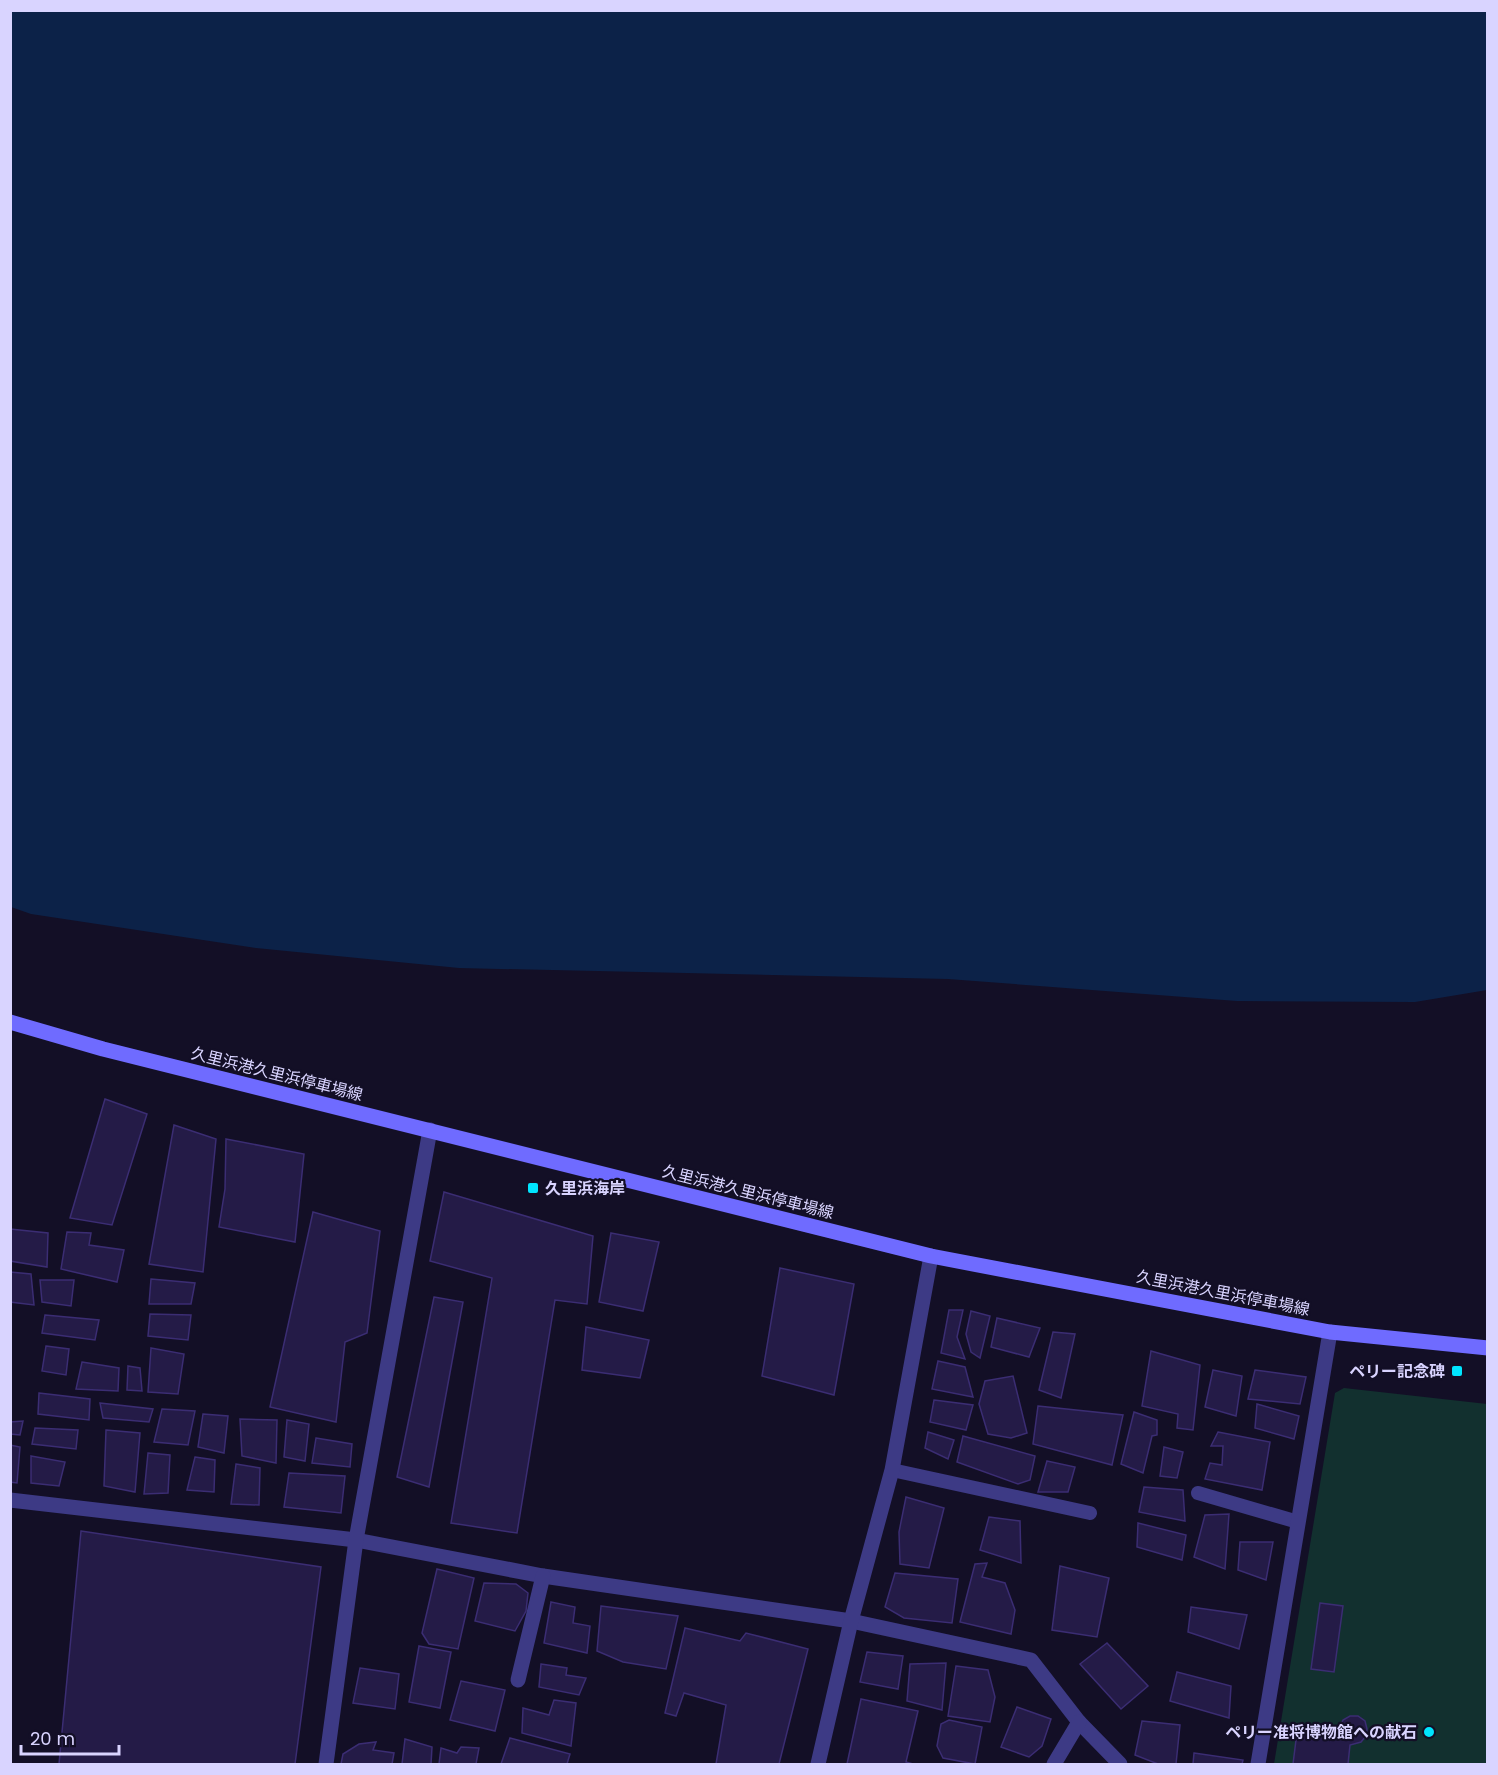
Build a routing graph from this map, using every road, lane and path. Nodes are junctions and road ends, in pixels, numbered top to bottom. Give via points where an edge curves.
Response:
1 (10, 1022) edge
2 (430, 1130) junction
3 (932, 1256) junction
4 (1330, 1332) junction
5 (1488, 1348) edge
6 (892, 1470) junction
7 (1198, 1493) dead end
8 (10, 1500) edge
9 (1090, 1513) dead end
10 (1298, 1522) junction
11 (356, 1539) junction
12 (543, 1576) junction
13 (851, 1621) junction
14 (518, 1680) dead end
15 (1078, 1722) junction
16 (326, 1764) edge
17 (818, 1764) edge
18 (1054, 1764) edge
19 (1120, 1764) edge
20 (1258, 1764) edge

1 - 2 main road, 久里浜港久里浜停車場線
2 - 3 main road, 久里浜港久里浜停車場線
2 - 11 street
3 - 4 main road, 久里浜港久里浜停車場線
3 - 6 street
4 - 5 main road, 久里浜港久里浜停車場線
4 - 10 street
6 - 9 lane
6 - 13 street
7 - 10 lane
8 - 11 street
10 - 20 street
11 - 12 street
11 - 16 street
12 - 13 street
12 - 14 street
13 - 15 street via 1031,1660
13 - 17 street
15 - 18 street
15 - 19 street

